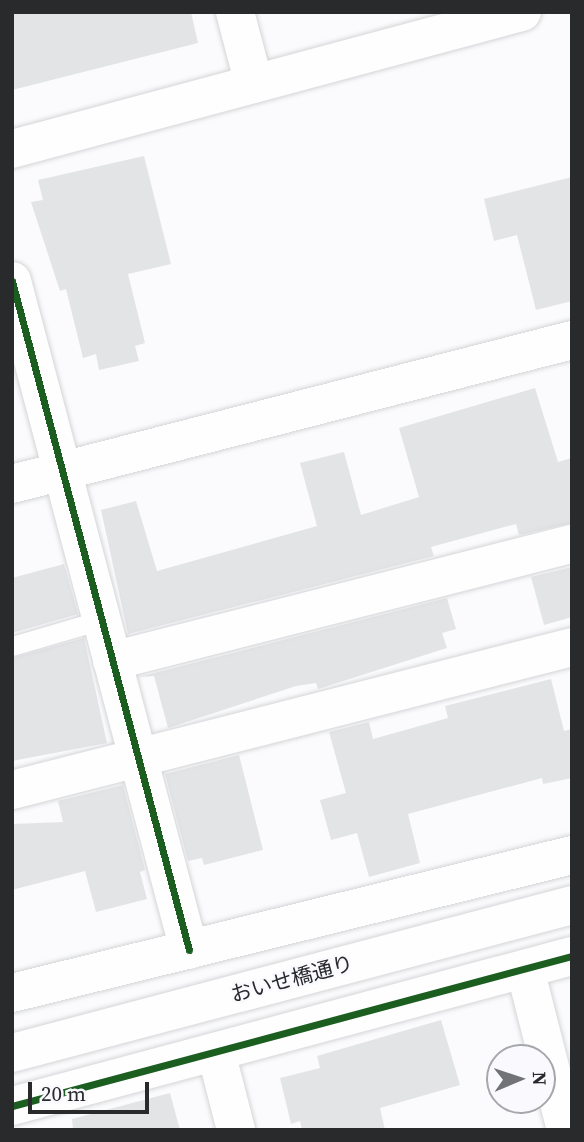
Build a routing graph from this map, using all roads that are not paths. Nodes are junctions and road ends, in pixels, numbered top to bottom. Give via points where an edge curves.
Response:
1 (235, 12) edge
2 (522, 12) edge
3 (254, 85) junction
4 (12, 149) edge
5 (12, 281) edge
6 (572, 340) edge
7 (63, 470) junction
8 (12, 484) edge
9 (572, 544) edge
10 (102, 620) junction
11 (12, 646) edge
12 (572, 647) edge
13 (112, 661) junction
14 (136, 757) junction
15 (12, 790) edge
16 (572, 855) edge
17 (572, 905) edge
18 (189, 950) junction
19 (572, 956) edge
20 (525, 969) junction
21 (12, 993) edge
22 (216, 1052) junction
23 (12, 1053) edge
24 (12, 1106) edge
25 (236, 1130) edge
26 (566, 1130) edge

1 - 3 street
2 - 3 street
3 - 4 street
5 - 7 street
6 - 7 street
7 - 8 street
7 - 10 street
9 - 13 street
10 - 11 lane
10 - 13 street
12 - 14 street
13 - 14 street
14 - 15 street
14 - 18 street
16 - 18 street
17 - 23 street, おいせ橋通り
18 - 21 street
19 - 20 street
20 - 22 street
20 - 26 street
22 - 24 street
22 - 25 street

